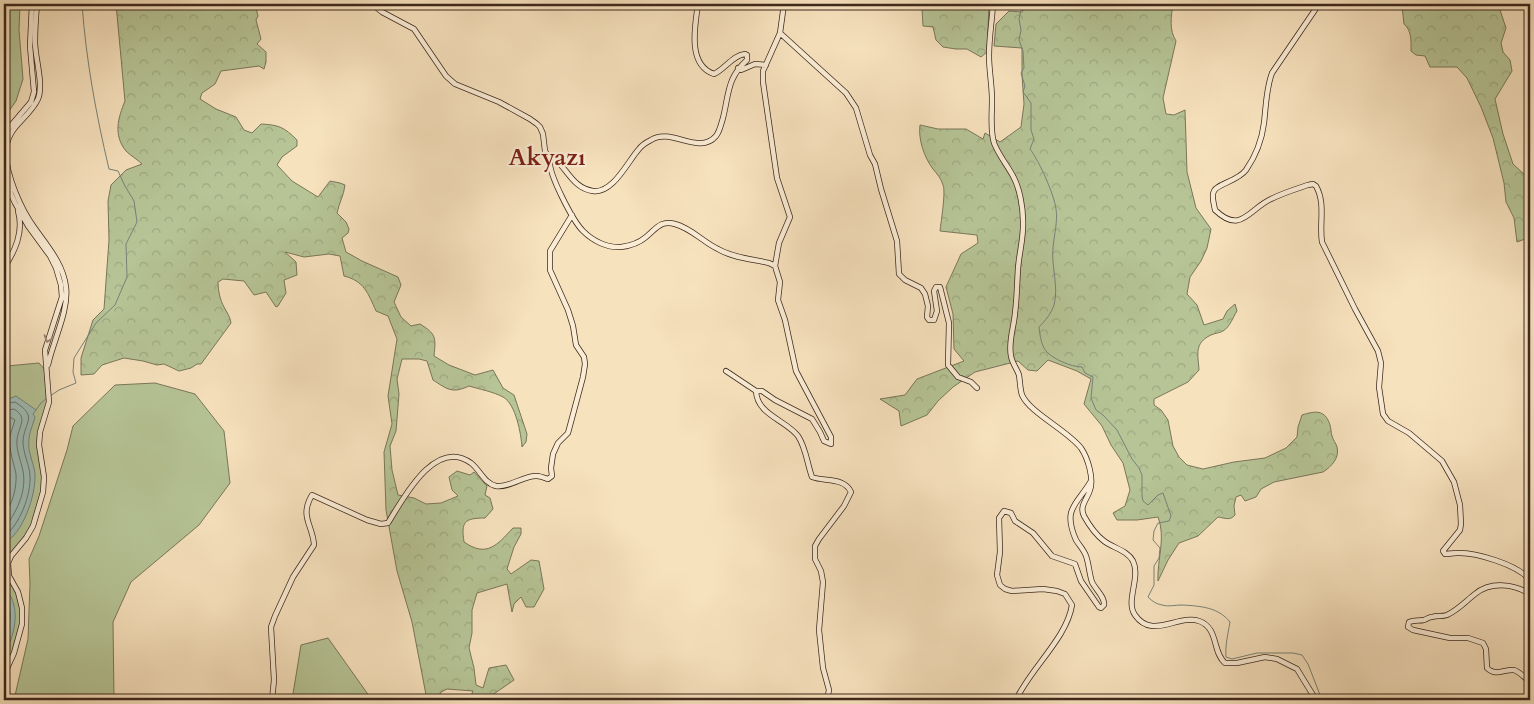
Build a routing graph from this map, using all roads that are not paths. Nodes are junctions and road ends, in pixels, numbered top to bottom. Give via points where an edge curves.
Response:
1 (32, 4) edge
2 (37, 4) edge
3 (372, 4) edge
4 (698, 4) edge
5 (784, 4) edge
6 (993, 4) edge
7 (1320, 4) edge
8 (780, 33) junction
9 (766, 65) junction
10 (738, 68) junction
11 (4, 136) edge
12 (550, 159) junction
13 (4, 167) edge
14 (16, 195) junction
15 (16, 203) junction
16 (572, 215) junction
17 (775, 266) junction
18 (4, 268) edge
19 (46, 371) junction
20 (726, 371) dead end
21 (977, 388) dead end
22 (756, 391) junction
23 (1092, 480) junction
24 (1530, 580) edge
25 (1530, 594) edge
26 (4, 675) edge
27 (1530, 682) edge
28 (272, 700) edge
29 (827, 700) edge
30 (1016, 700) edge
31 (1316, 700) edge

1 - 11 street via 30,46 34,92 31,102
2 - 14 street via 38,98 7,141 7,165
3 - 12 street via 414,29 454,84 499,102 537,124
4 - 10 street via 695,44 700,63 707,72 714,74 740,54 745,54 747,60
5 - 8 street
6 - 23 street via 989,56 994,142 1015,180 1023,222 1011,357 1019,374 1022,394 1028,403 1082,449
7 - 24 street via 1272,73 1264,125 1255,155 1239,178 1218,186 1214,191 1215,210 1226,219 1236,221 1271,199 1308,185 1316,186 1322,202 1322,242 1378,351 1383,414 1442,461 1454,482 1462,524 1445,548 1445,554 1492,559 1515,568
8 - 9 street
8 - 21 street via 852,100 897,241 899,274 925,294 929,320 934,320 937,311 934,291 940,287 949,323 948,365 958,377
9 - 10 street
9 - 17 street via 763,82 778,178 790,217 779,243
10 - 12 street via 728,90 720,127 708,142 701,144 655,137 640,148 609,186 600,191 580,185 557,161
12 - 16 street via 552,177
13 - 15 street
14 - 15 street
14 - 19 street via 32,226 62,270 66,288 61,323
15 - 18 street via 20,230
15 -> 19 street via 50,256 62,285 60,308 45,350
16 - 17 street via 582,230 609,246 633,244 660,224 670,223 686,228 719,250
16 - 28 street via 550,252 550,270 568,310 576,345 585,364 568,432 553,454 552,476 548,479 536,475 496,486 464,459 442,459 417,480 388,523 381,524 312,495 306,504 307,523 314,546 293,577 271,627
17 - 22 street via 780,282 778,300 796,371 831,437 831,444 824,441 812,419 762,391
19 - 26 street via 49,402 39,445 43,492 33,526 8,563 9,576 22,608 22,624
20 - 22 street
22 - 29 street via 763,408 790,427 798,437 812,477 844,483 851,492 815,546 815,559 823,582 819,630 829,690
23 - 30 street via 1071,512 1076,541 1086,556 1094,585 1105,602 1101,608 1081,581 1075,564 1052,556 1033,533 1015,521 1011,513 1002,512 999,518 1000,585 1012,591 1057,591 1064,594 1072,605 1062,630
23 - 31 street via 1082,507 1084,514 1100,538 1132,558 1136,567 1132,607 1141,622 1158,626 1198,621 1213,634 1220,658 1225,663 1277,658 1296,669
25 - 27 street via 1521,588 1504,585 1487,588 1452,613 1413,620 1408,627 1440,636 1476,640 1486,649 1489,670 1496,673 1519,672

